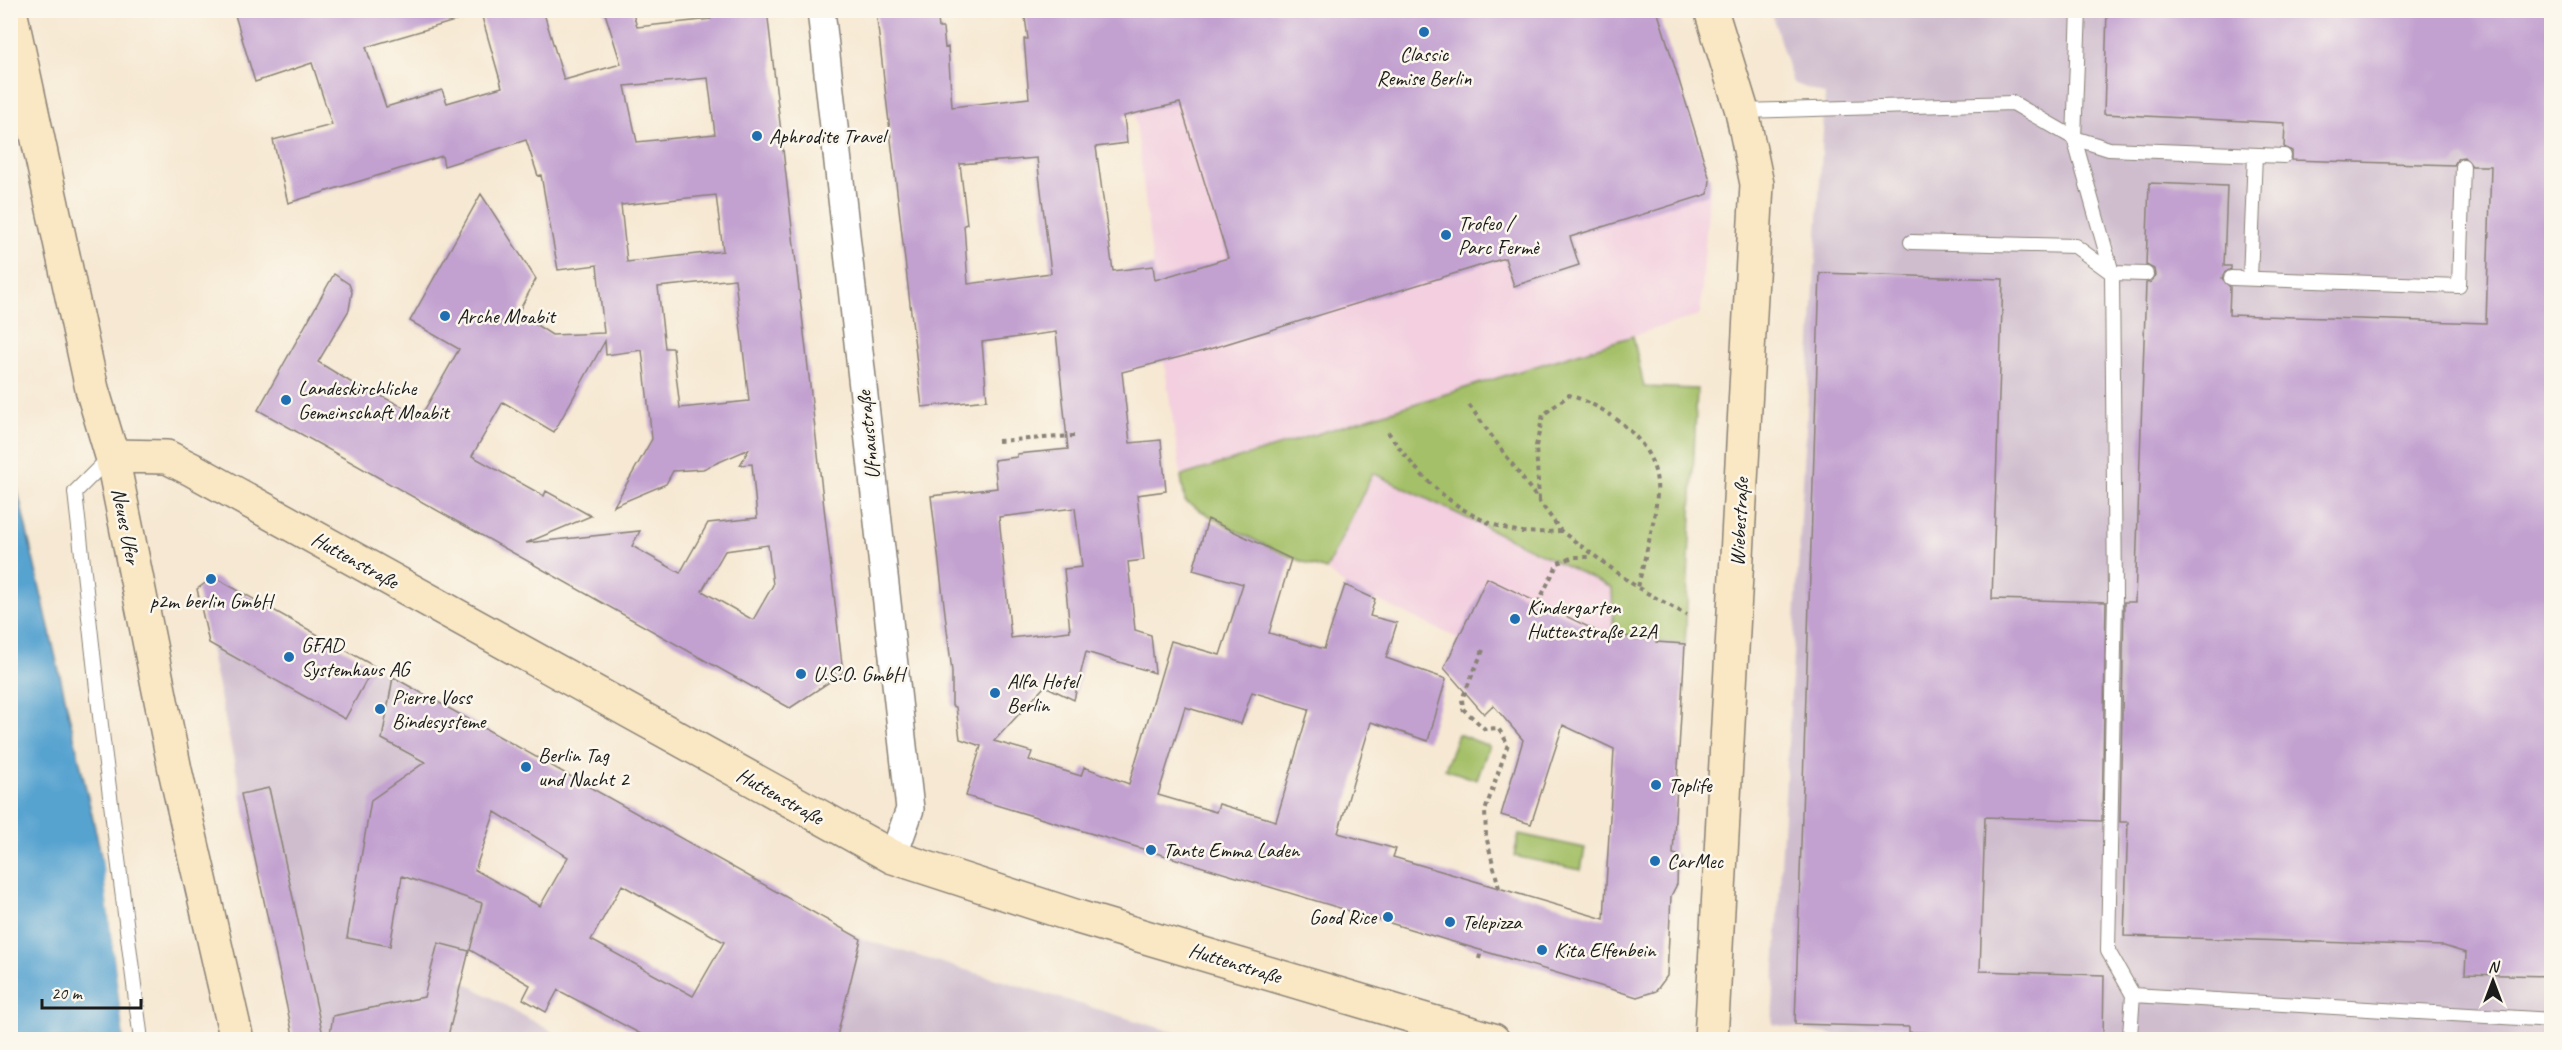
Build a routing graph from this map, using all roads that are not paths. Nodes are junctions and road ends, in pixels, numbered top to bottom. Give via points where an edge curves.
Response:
1 (26, 10) edge
2 (820, 10) edge
3 (1711, 10) edge
4 (2079, 10) edge
5 (11, 14) edge
6 (1742, 111) junction
7 (2074, 138) junction
8 (2255, 155) junction
9 (2284, 156) dead end
10 (2463, 166) dead end
11 (1911, 242) dead end
12 (2112, 273) junction
13 (2146, 274) dead end
14 (2230, 278) dead end
15 (2250, 278) junction
16 (112, 456) junction
17 (893, 857) junction
18 (2133, 994) junction
19 (2552, 1020) edge
20 (2130, 1035) dead end
21 (141, 1040) edge
22 (237, 1040) edge
23 (1493, 1040) edge
24 (1711, 1040) edge

1 - 5 street
2 - 17 street, Ufnaustraße via 910,809
3 - 6 street, Wiebestraße
4 - 7 lane
5 - 16 street, Neues Ufer via 92,389
6 - 7 lane via 2013,103
6 - 24 street, Wiebestraße via 1757,184
7 - 8 lane via 2109,149
7 - 12 lane
8 - 9 lane
8 - 15 lane
10 - 15 lane via 2459,286
11 - 12 lane via 2075,246
12 - 13 lane
12 - 18 lane via 2115,596 2108,951
14 - 15 lane
16 - 17 street, Huttenstraße via 167,457
16 - 21 lane via 75,492 100,725
16 - 22 street, Neues Ufer via 175,770
17 - 23 street, Huttenstraße via 1078,917
18 - 19 lane
18 - 20 lane

